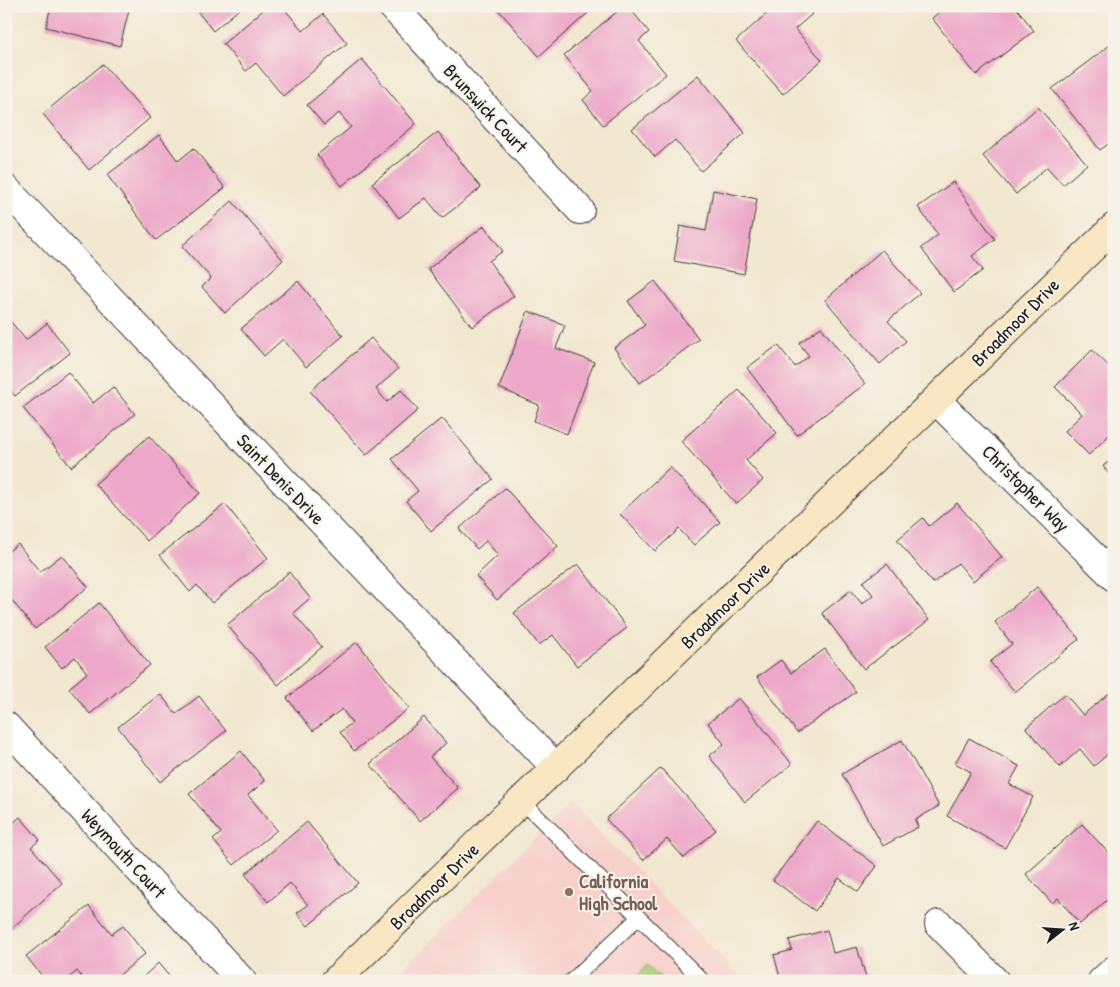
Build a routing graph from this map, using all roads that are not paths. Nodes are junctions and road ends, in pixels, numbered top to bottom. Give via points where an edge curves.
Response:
1 (392, 6) edge
2 (6, 189) edge
3 (580, 210) dead end
4 (1114, 227) edge
5 (936, 400) junction
6 (1114, 577) edge
7 (6, 726) edge
8 (556, 768) junction
9 (522, 802) junction
10 (639, 917) junction
11 (939, 924) dead end
12 (1114, 970) edge
13 (242, 981) edge
14 (335, 981) edge
15 (571, 981) edge
16 (703, 981) edge
17 (995, 981) edge
18 (1102, 981) edge

1 - 3 street, Brunswick Court
2 - 8 street, Saint Denis Drive
4 - 5 street, Broadmoor Drive
5 - 6 street, Christopher Way
5 - 8 street, Broadmoor Drive
7 - 13 street, Weymouth Court
8 - 9 street, Broadmoor Drive
9 - 10 lane
9 - 14 street, Broadmoor Drive
10 - 15 lane
10 - 16 lane
11 - 17 street
12 - 18 street

